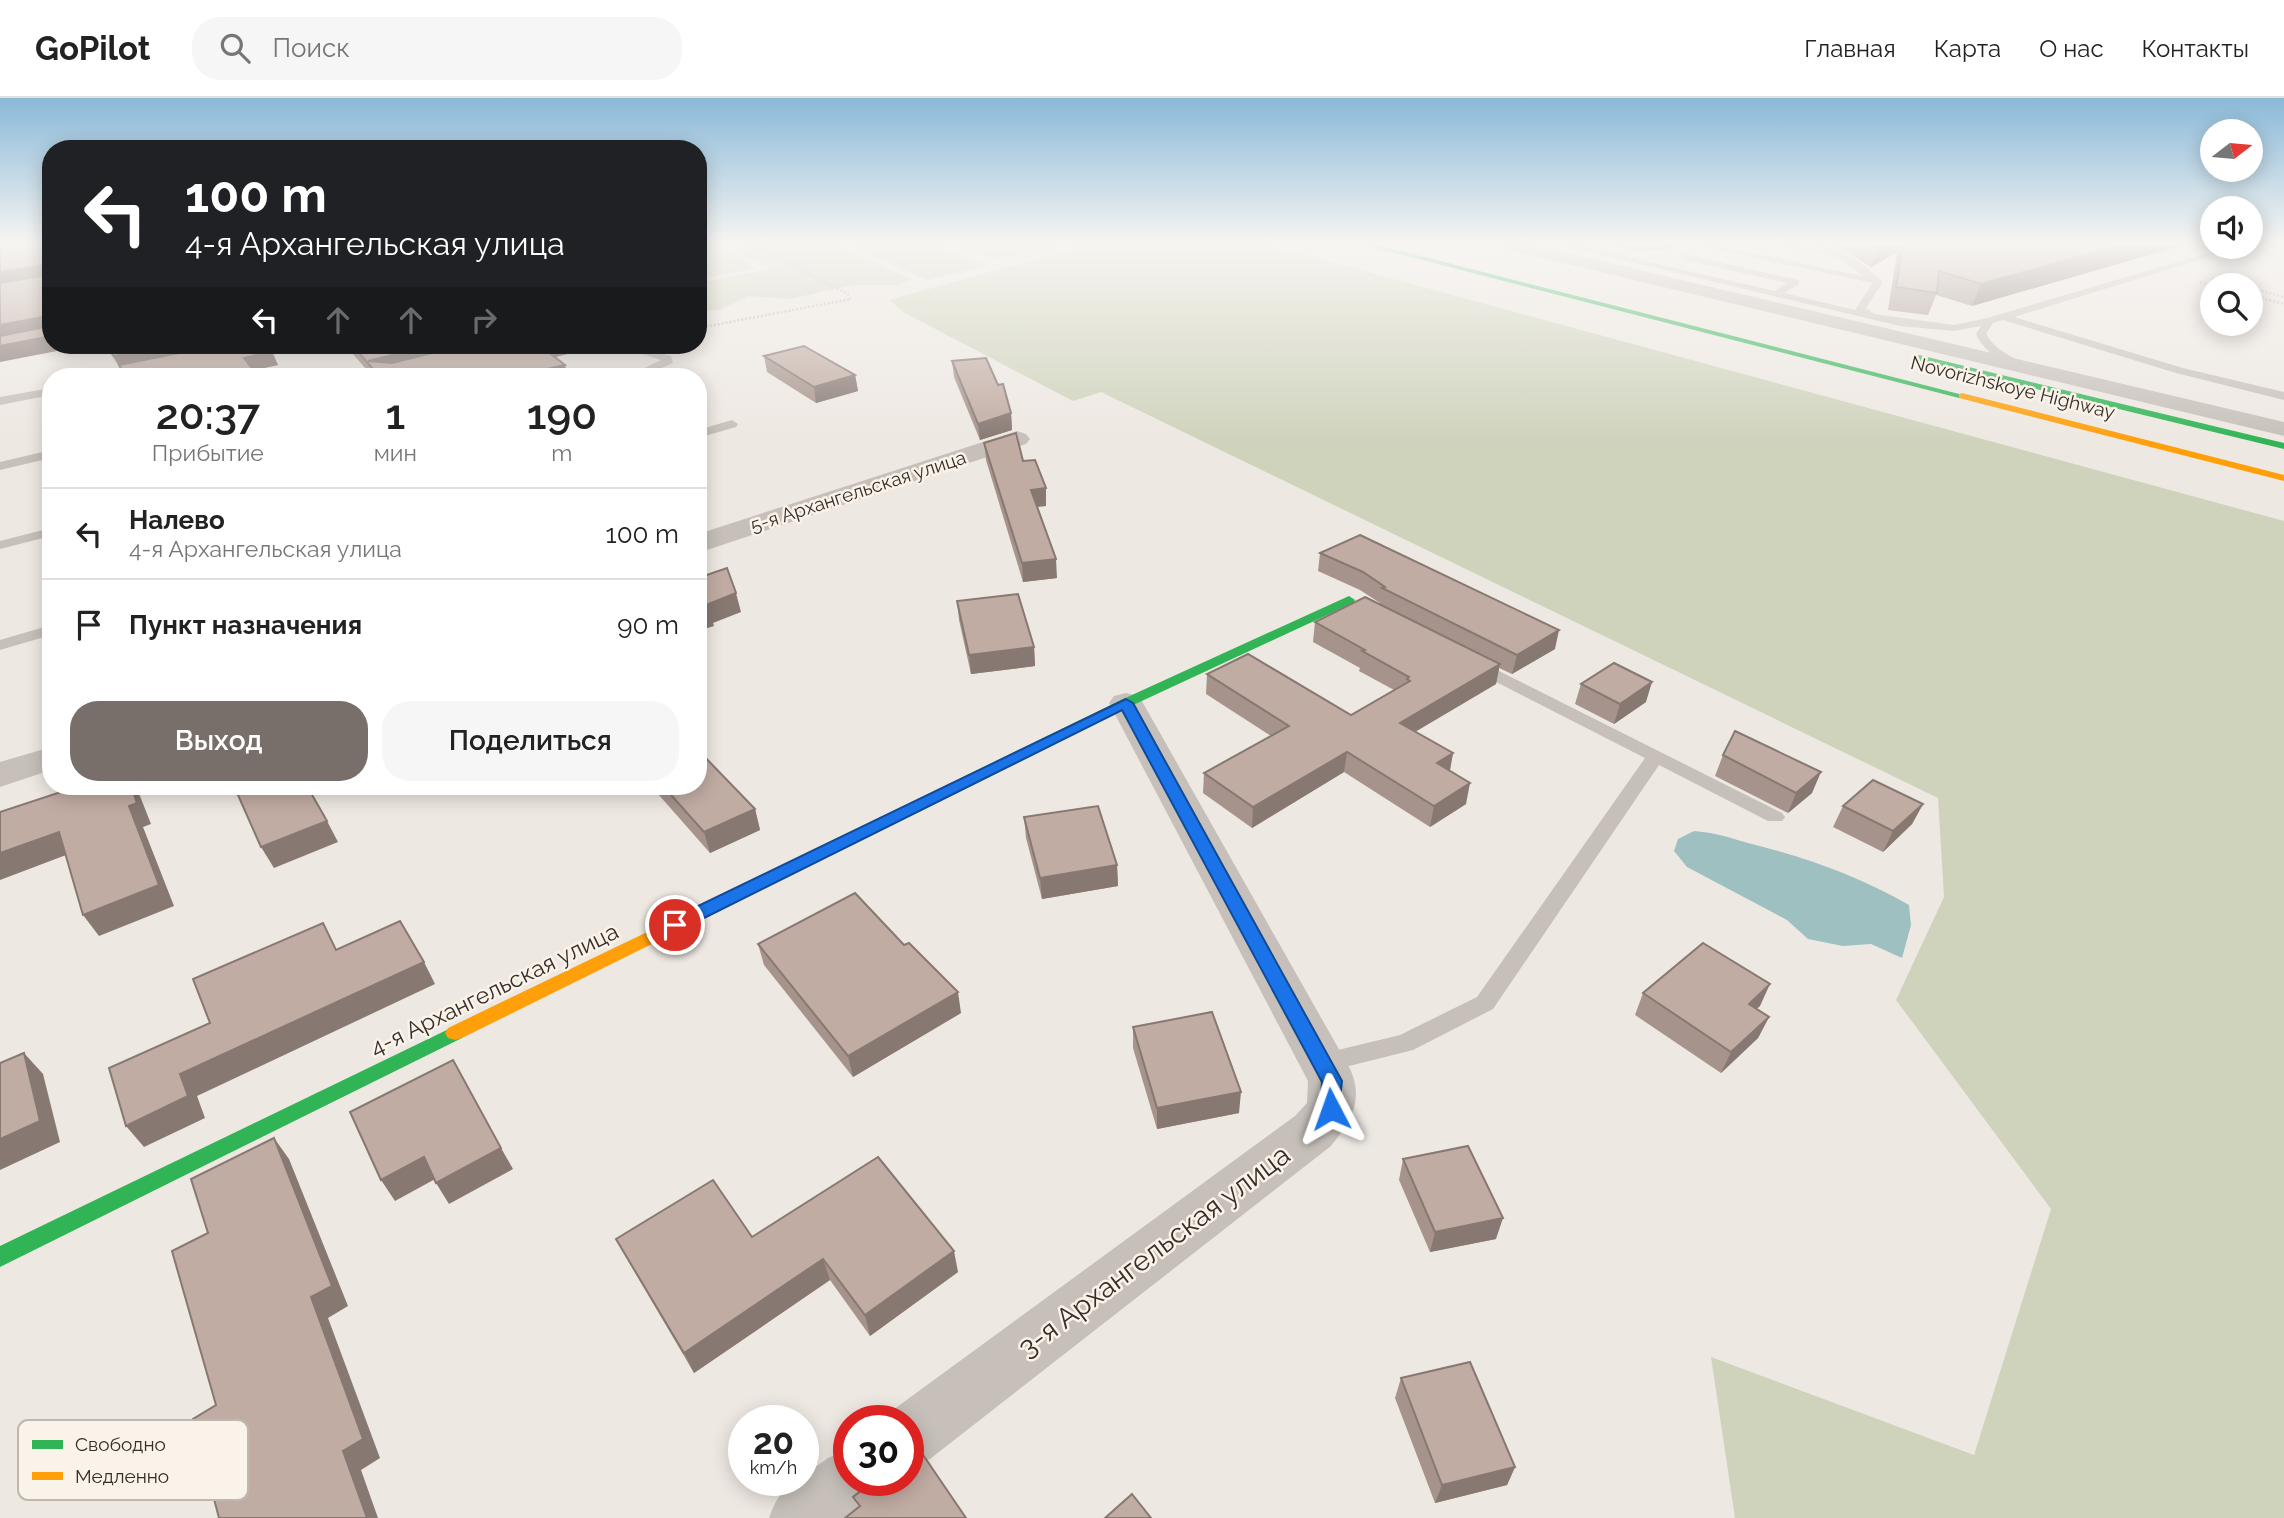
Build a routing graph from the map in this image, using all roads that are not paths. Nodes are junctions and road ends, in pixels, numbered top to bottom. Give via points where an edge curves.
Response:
1 (1625, 310) edge
2 (1743, 310) edge
3 (1772, 310) edge
4 (1842, 310) edge
5 (1861, 310) edge
6 (2026, 310) edge
7 (1867, 316) junction
8 (2004, 317) junction
9 (1989, 321) junction
10 (652, 354) edge
11 (1971, 355) junction
12 (660, 368) edge
13 (2028, 369) junction
14 (42, 393) edge
15 (2284, 396) edge
16 (0, 401) edge
17 (732, 424) dead end
18 (2284, 429) edge
19 (707, 431) edge
20 (1017, 439) edge
21 (2284, 446) edge
22 (42, 456) edge
23 (0, 466) edge
24 (2284, 478) edge
25 (42, 534) edge
26 (707, 541) edge
27 (0, 545) edge
28 (1356, 603) edge
29 (42, 633) edge
30 (0, 645) edge
31 (1460, 656) edge
32 (1126, 703) junction
33 (1656, 756) junction
34 (42, 761) edge
35 (0, 775) edge
36 (1775, 817) dead end
37 (1321, 1063) junction
38 (0, 1257) edge
39 (924, 1425) edge
40 (833, 1493) edge
41 (801, 1518) edge

1 - 24 main road, Novorizhskoye Highway
2 - 21 main road, Novorizhskoye Highway
3 - 11 street
4 - 7 lane
5 - 7 lane
6 - 8 lane
7 - 9 lane via 1954,328
7 - 11 lane
8 - 9 lane
8 - 15 lane via 2180,371
9 - 13 lane via 1981,334 1985,343
10 - 12 lane via 667,358
11 - 13 street
13 - 18 street
14 - 16 lane
17 - 19 lane
20 - 26 street, 5-я Архангельская улица
22 - 23 lane
25 - 27 lane
28 - 32 main road, 4-я Архангельская улица
29 - 30 lane
31 - 33 lane
32 - 37 street, 3-я Архангельская улица
32 - 38 main road, 4-я Архангельская улица
33 - 36 lane
33 - 37 lane via 1485,1003 1405,1043
34 - 35 street
37 - 39 street, 3-я Архангельская улица via 1332,1081 1331,1109 1313,1131
40 - 41 street

